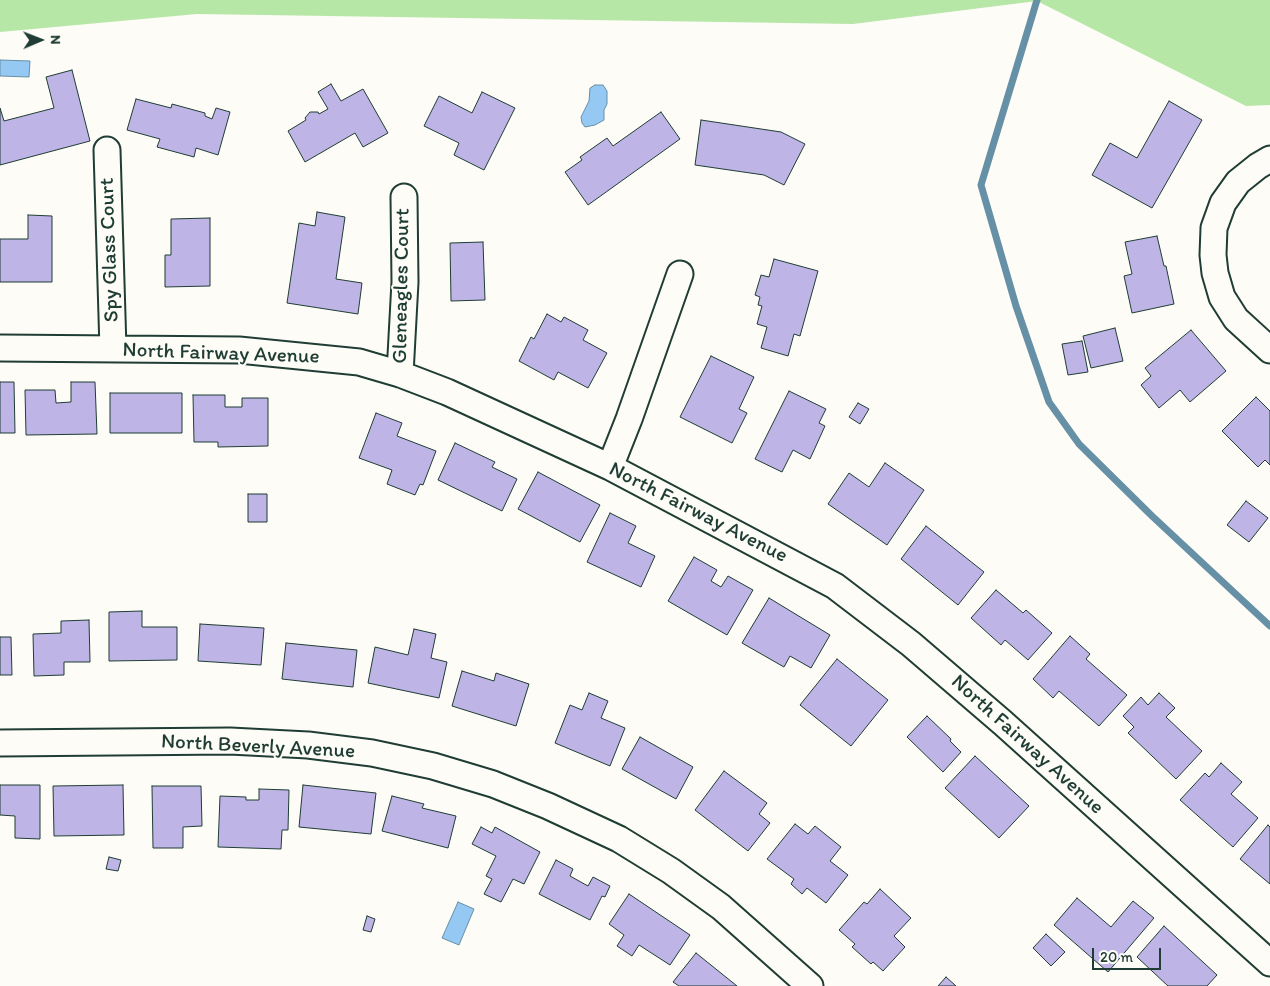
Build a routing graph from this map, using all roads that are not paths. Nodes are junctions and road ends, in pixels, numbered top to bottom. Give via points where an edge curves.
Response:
1 (107, 150) dead end
2 (1270, 159) edge
3 (404, 197) dead end
4 (680, 274) dead end
5 (0, 348) edge
6 (113, 349) junction
7 (1270, 350) edge
8 (400, 374) junction
9 (610, 467) junction
10 (0, 742) edge
11 (1270, 963) edge
12 (810, 986) edge

1 - 6 street, Spy Glass Court
2 - 7 street via 1238,182 1223,203 1214,228 1212,255 1222,297 1236,319
3 - 8 street, Gleneagles Court via 405,282
4 - 9 street
5 - 6 street, North Fairway Avenue
6 - 8 street, North Fairway Avenue via 239,350 350,361
8 - 9 street, North Fairway Avenue via 447,392
9 - 11 street, North Fairway Avenue via 835,586 947,674
10 - 12 street, North Beverly Avenue via 230,741 308,745 372,753 492,784 618,839 671,871 727,912

